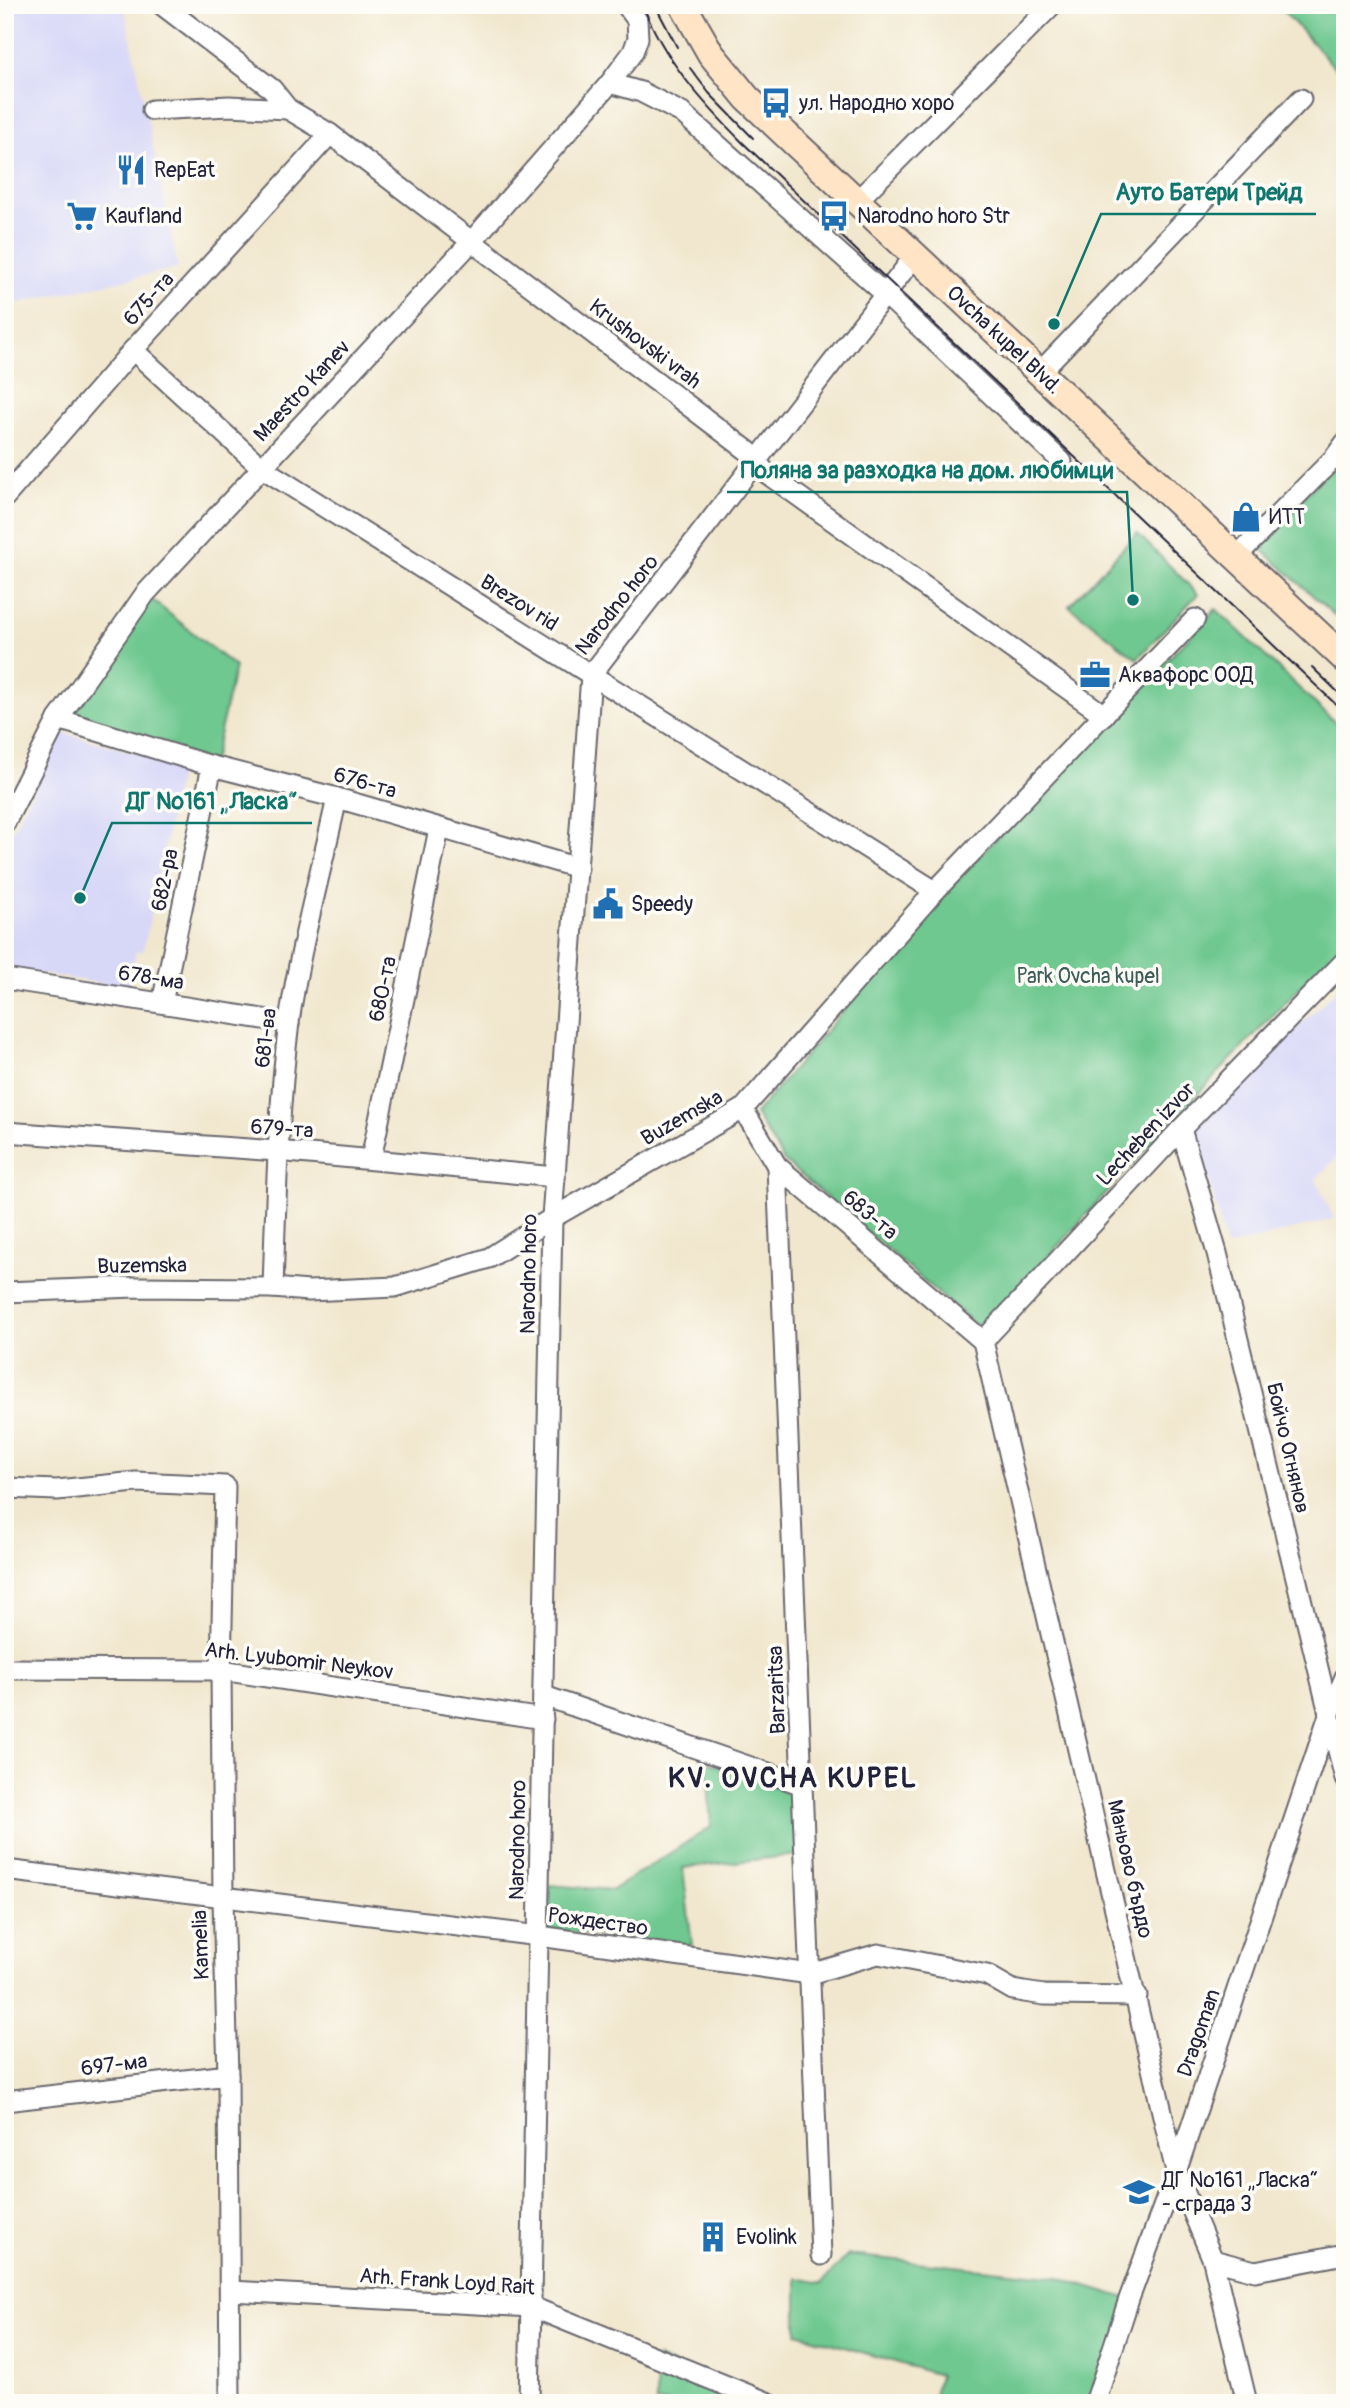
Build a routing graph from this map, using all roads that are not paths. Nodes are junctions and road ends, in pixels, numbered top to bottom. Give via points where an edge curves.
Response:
1 (162, 5) edge
2 (626, 5) edge
3 (1052, 5) edge
4 (685, 6) edge
5 (610, 83) junction
6 (1301, 100) dead end
7 (288, 109) junction
8 (152, 110) dead end
9 (330, 135) junction
10 (856, 202) junction
11 (472, 241) junction
12 (914, 257) junction
13 (885, 294) junction
14 (133, 350) junction
15 (1040, 373) junction
16 (1345, 443) edge
17 (757, 462) junction
18 (1062, 462) dead end
19 (262, 468) junction
20 (5, 497) edge
21 (1235, 558) junction
22 (1195, 619) dead end
23 (1345, 659) edge
24 (591, 675) junction
25 (1104, 715) junction
26 (58, 719) junction
27 (212, 766) junction
28 (337, 798) junction
29 (5, 823) edge
30 (439, 829) junction
31 (578, 868) junction
32 (935, 891) junction
33 (1345, 961) edge
34 (5, 979) edge
35 (162, 1003) junction
36 (289, 1023) junction
37 (743, 1109) junction
38 (1181, 1129) junction
39 (5, 1132) edge
40 (277, 1151) junction
41 (371, 1159) junction
42 (777, 1166) junction
43 (555, 1177) junction
44 (552, 1218) junction
45 (273, 1288) junction
46 (5, 1292) edge
47 (983, 1341) junction
48 (5, 1488) edge
49 (5, 1669) edge
50 (221, 1670) junction
51 (1345, 1677) edge
52 (544, 1696) junction
53 (1329, 1715) junction
54 (543, 1719) junction
55 (1345, 1779) edge
56 (803, 1785) junction
57 (5, 1870) edge
58 (223, 1899) junction
59 (539, 1936) junction
60 (810, 1974) junction
61 (1137, 1996) junction
62 (228, 2075) junction
63 (5, 2101) edge
64 (1176, 2172) junction
65 (1345, 2254) edge
66 (821, 2255) dead end
67 (1213, 2260) junction
68 (230, 2291) junction
69 (532, 2307) junction
70 (230, 2403) edge
71 (529, 2403) edge
72 (769, 2403) edge
73 (1095, 2403) edge
74 (1247, 2403) edge

1 - 7 street, Krushovski vrah via 272,89
2 - 5 street, Maestro Kanev via 637,20 638,38
3 - 10 street
4 - 10 main road, Ovcha kupel Blvd. via 711,54 747,98
5 - 11 street, Maestro Kanev
5 - 13 street via 641,92 682,113
6 - 15 street
7 - 8 street
7 - 9 street, Krushovski vrah
9 - 11 street, Krushovski vrah
9 - 14 street, 675-та
10 - 12 main road, Ovcha kupel Blvd.
11 - 17 street, Krushovski vrah
11 - 19 street, Maestro Kanev
12 - 13 street, Narodno horo
12 - 15 main road, Ovcha kupel Blvd.
13 - 17 street, Narodno horo
13 - 18 street
14 - 19 street, Brezov rid
14 - 20 street, 675-та
15 - 21 main road, Ovcha kupel Blvd.
16 - 21 street
17 - 24 street, Narodno horo
17 - 25 street, Krushovski vrah via 766,474
19 - 24 street, Brezov rid
19 - 26 street, Maestro Kanev via 145,594
21 - 23 main road, Ovcha kupel Blvd.
22 - 25 street, Buzemska
24 - 31 street, Narodno horo
24 - 32 street, Brezov rid
25 - 32 street, Buzemska
26 - 27 street, 676-та
26 - 29 street, Maestro Kanev
27 - 28 street, 676-та
27 - 35 street, 682-ра
28 - 30 street, 676-та
28 - 36 street, 681-ва
30 - 31 street, 676-та
30 - 41 street, 680-та
31 - 43 street, Narodno horo
32 - 37 street, Buzemska
33 - 38 street, Lecheben izvor
34 - 35 street, 678-ма
35 - 36 street, 678-ма
36 - 40 street, 681-ва
37 - 42 street, 683-та
37 - 44 street, Buzemska
38 - 47 street, Lecheben izvor
38 - 53 street, Бойчо Огнянов via 1217,1253
39 - 40 street, 679-та
40 - 41 street, 679-та
40 - 45 street, 681-ва
41 - 43 street, 679-та
42 - 47 street, 683-та
42 - 56 street, Barzaritsa
43 - 44 street, Narodno horo
44 - 45 street, Buzemska via 489,1258 395,1287
44 - 52 street, Narodno horo
45 - 46 street, Buzemska
47 - 61 street, Маньово бърдо
48 - 50 street, Kamelia via 57,1490 136,1482 225,1486
49 - 50 street, Arh. Lyubomir Neykov
50 - 54 street, Arh. Lyubomir Neykov
50 - 58 street, Kamelia
51 - 53 street, Dragoman
52 - 54 street, Narodno horo
52 - 56 street
53 - 55 street, Бойчо Огнянов
53 - 64 street, Dragoman
54 - 59 street, Narodno horo
56 - 60 street, Barzaritsa
57 - 58 street, Рождество
58 - 59 street, Рождество
58 - 62 street, Kamelia
59 - 60 street, Рождество
59 - 69 street, Narodno horo
60 - 61 street, Рождество via 878,1954 986,1975 1024,1992
60 - 66 street, Barzaritsa
61 - 64 street, Маньово бърдо
62 - 63 street, 697-ма
62 - 68 street, Kamelia
64 - 67 street, Маньово бърдо
64 - 73 street, Dragoman
65 - 67 street via 1255,2272
67 - 74 street, Маньово бърдо
68 - 69 street, Arh. Frank Loyd Rait
68 - 70 street, Kamelia
69 - 71 street, Narodno horo
69 - 72 street, Arh. Frank Loyd Rait

